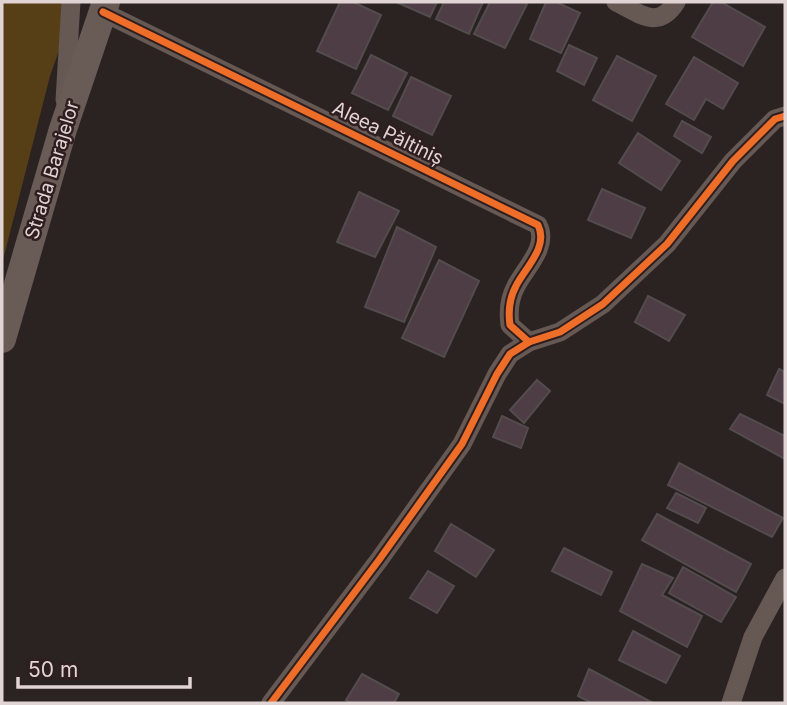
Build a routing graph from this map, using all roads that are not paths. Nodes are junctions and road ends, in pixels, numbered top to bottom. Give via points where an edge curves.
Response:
1 (71, 2) edge
2 (616, 2) edge
3 (676, 2) edge
4 (104, 7) edge
5 (785, 116) edge
6 (63, 129) junction
7 (2, 339) edge
8 (529, 342) junction
9 (785, 578) edge
10 (271, 703) edge
11 (731, 703) edge

1 - 6 street
2 - 3 street via 649,18 660,18
4 - 6 main road, Strada Barajelor
4 - 8 street, Aleea Păltiniș via 538,225 541,242 516,286 508,315 510,325
5 - 8 street via 775,119 733,161 667,244 603,304 560,332
6 - 7 main road, Strada Barajelor
8 - 10 street via 510,354 461,444
9 - 11 street via 753,637

